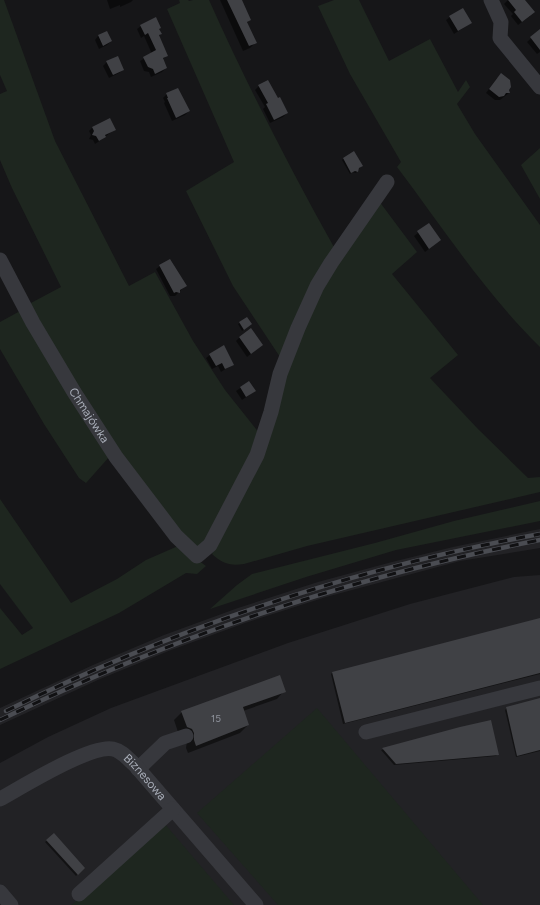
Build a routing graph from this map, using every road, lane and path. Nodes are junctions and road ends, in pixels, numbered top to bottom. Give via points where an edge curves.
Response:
1 (490, 0) edge
2 (540, 87) edge
3 (387, 182) dead end
4 (0, 260) edge
5 (540, 688) edge
6 (366, 732) dead end
7 (186, 736) dead end
8 (138, 768) junction
9 (0, 799) edge
10 (173, 809) junction
11 (0, 892) edge
12 (79, 894) dead end
13 (11, 905) edge
14 (256, 905) edge

1 - 2 street via 501,22 500,38
3 - 4 street, Chmajówka via 317,286 280,374 272,412 257,455 210,545 197,556 176,536 116,457 37,330
5 - 6 street
7 - 8 street via 165,743
8 - 9 street, Biznesowa via 125,755 103,748 58,767
8 - 10 street, Biznesowa
10 - 12 street
10 - 14 street, Biznesowa
11 - 13 street

